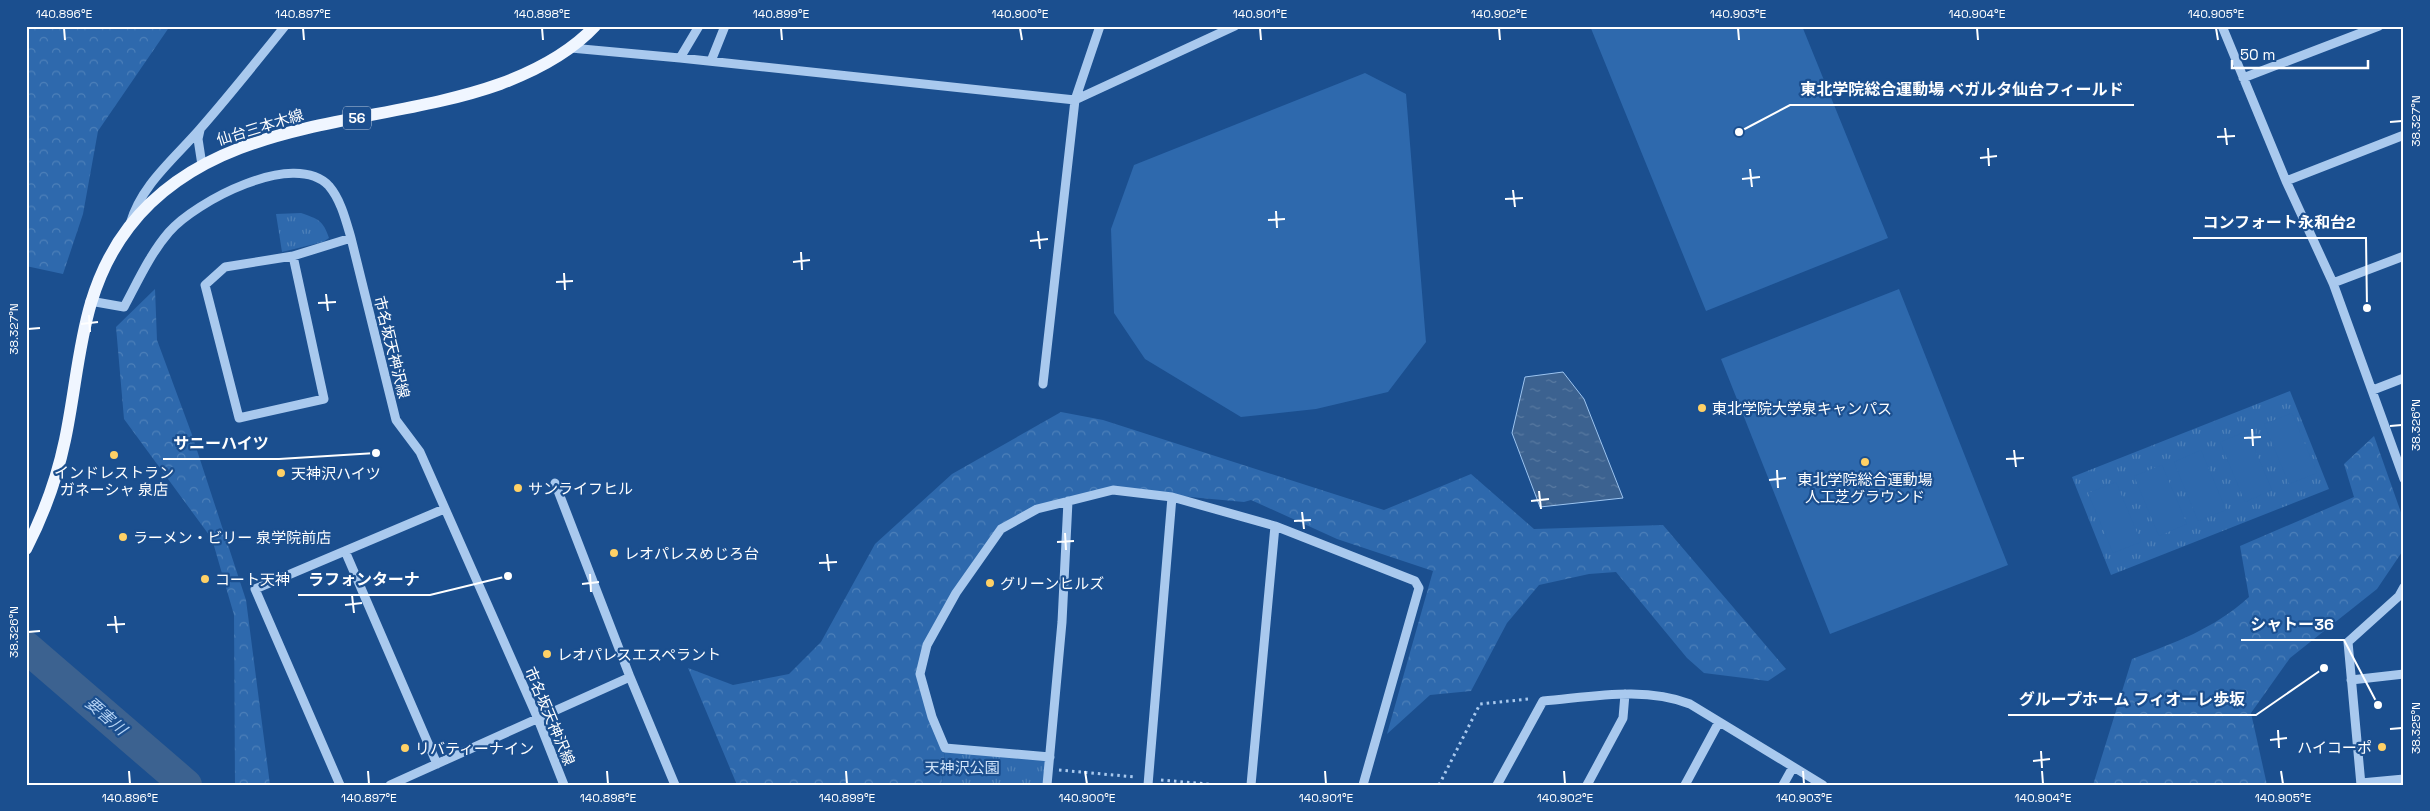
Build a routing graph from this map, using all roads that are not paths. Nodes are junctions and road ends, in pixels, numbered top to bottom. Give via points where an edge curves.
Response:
1 (285, 26) edge
2 (595, 26) edge
3 (699, 26) edge
4 (725, 26) edge
5 (1100, 26) edge
6 (1235, 26) edge
7 (2222, 26) edge
8 (2378, 26) edge
9 (571, 48) junction
10 (680, 58) junction
11 (711, 61) junction
12 (2243, 78) junction
13 (1075, 100) junction
14 (200, 129) junction
15 (2404, 136) edge
16 (202, 165) junction
17 (2286, 181) junction
18 (129, 226) junction
19 (351, 238) junction
20 (293, 256) junction
21 (2404, 256) edge
22 (2333, 283) junction
23 (90, 301) junction
24 (2404, 378) edge
25 (1043, 384) dead end
26 (2373, 390) junction
27 (2404, 480) edge
28 (555, 483) dead end
29 (1172, 497) junction
30 (1068, 501) junction
31 (444, 509) junction
32 (1274, 526) junction
33 (26, 550) edge
34 (345, 551) junction
35 (2404, 587) edge
36 (2404, 674) edge
37 (630, 677) junction
38 (2351, 680) junction
39 (1625, 694) junction
40 (538, 720) junction
41 (1719, 722) junction
42 (1050, 757) junction
43 (437, 764) junction
44 (1793, 767) junction
45 (2404, 779) edge
46 (2361, 784) edge
47 (340, 785) edge
48 (390, 785) edge
49 (564, 785) edge
50 (674, 785) edge
51 (1048, 785) edge
52 (1148, 785) edge
53 (1252, 785) edge
54 (1363, 785) edge
55 (1497, 785) edge
56 (1587, 785) edge
57 (1685, 785) edge
58 (1783, 785) edge
59 (1823, 785) edge

1 - 14 street
2 - 9 main road, 仙台三本木線 / 56
3 - 10 street
4 - 11 street
5 - 13 street
6 - 13 street
7 - 12 street
8 - 12 street
9 - 10 street
9 - 16 main road, 仙台三本木線 / 56 via 525,75 477,92 274,138 229,151
10 - 11 street
11 - 13 street
12 - 17 street
13 - 25 street
14 - 16 street via 198,139
14 - 18 street via 148,188 135,206
15 - 17 street
16 - 18 main road, 仙台三本木線 / 56 via 164,191
17 - 22 street
18 - 23 main road, 仙台三本木線 / 56 via 104,264
19 - 20 street
19 - 23 street, 市名坂天神沢線 via 343,209 328,185 313,176 293,174 260,179 222,193 190,212 154,251 124,307
19 - 31 street, 市名坂天神沢線 via 396,420 420,452
20 - 20 street via 225,267 205,285 239,418 324,399
21 - 22 street
22 - 26 street
23 - 33 main road, 仙台三本木線 / 56 via 53,489
24 - 26 street
26 - 27 street
28 - 37 street
29 - 30 street via 1114,490
29 - 32 street
29 - 52 street
30 - 42 street via 1062,622
30 - 42 street via 1037,509 1001,529 956,593 927,645 920,674 945,748
31 - 34 street
31 - 40 street, 市名坂天神沢線
32 - 53 street
32 - 54 street via 1416,581 1420,588
34 - 43 street
34 - 47 street via 255,589
35 - 38 street via 2399,596 2348,642
36 - 38 street
37 - 40 street
37 - 50 street
38 - 46 street
39 - 41 street via 1642,693 1680,700
39 - 55 street via 1543,701
39 - 56 street via 1623,718
40 - 43 street
40 - 49 street, 市名坂天神沢線
41 - 44 street
41 - 57 street
42 - 51 street
43 - 48 street
44 - 58 street
44 - 59 street
45 - 46 street

